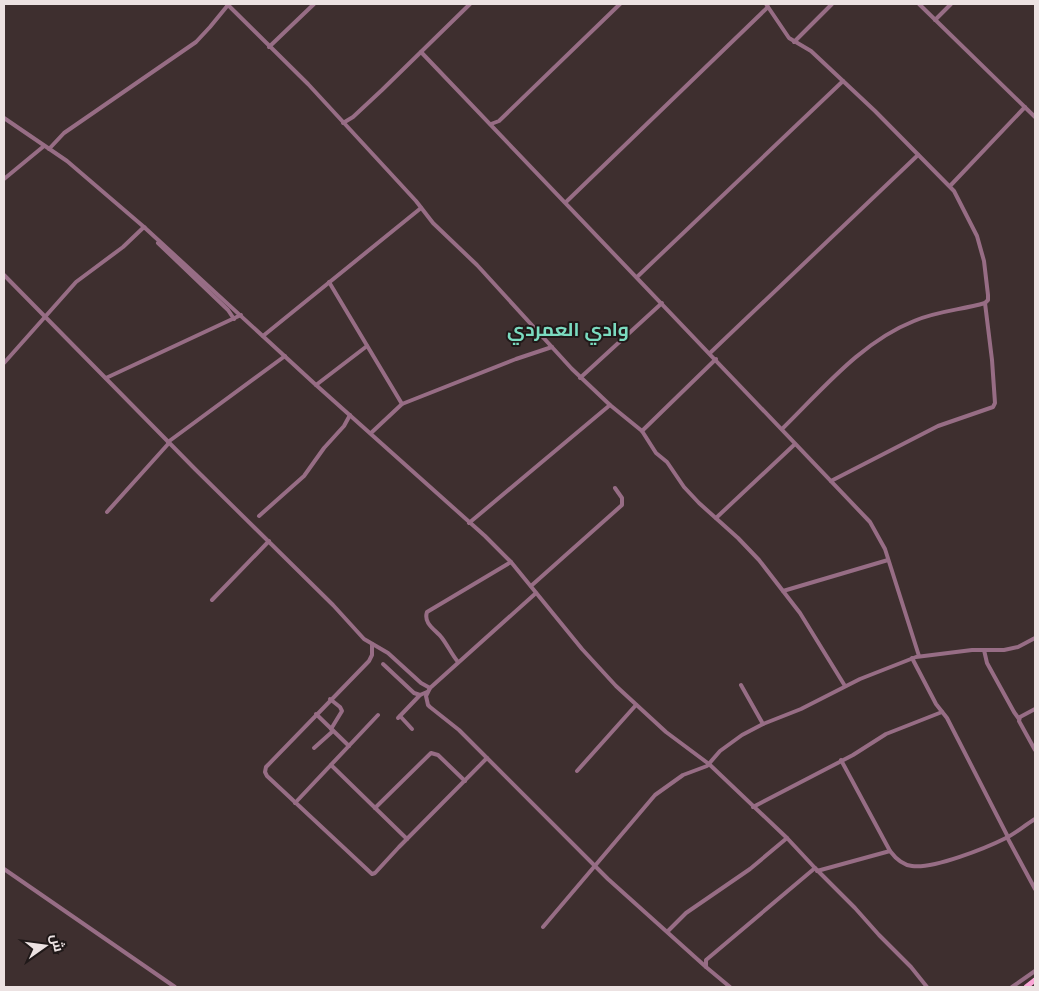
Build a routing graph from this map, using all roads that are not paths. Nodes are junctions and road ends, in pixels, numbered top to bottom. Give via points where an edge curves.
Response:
1 (228, 4) edge
2 (312, 4) edge
3 (470, 4) edge
4 (620, 4) edge
5 (832, 4) edge
6 (919, 4) edge
7 (951, 4) edge
8 (767, 6) edge
9 (936, 20) junction
10 (794, 42) junction
11 (269, 47) junction
12 (421, 52) junction
13 (843, 81) junction
14 (1025, 107) junction
15 (1035, 117) edge
16 (4, 118) edge
17 (343, 123) junction
18 (491, 124) junction
19 (44, 146) junction
20 (49, 149) junction
21 (918, 155) junction
22 (4, 179) edge
23 (950, 186) junction
24 (566, 202) junction
25 (422, 208) junction
26 (144, 227) junction
27 (4, 276) edge
28 (637, 277) junction
29 (330, 282) junction
30 (662, 303) junction
31 (985, 303) junction
32 (44, 316) junction
33 (241, 316) junction
34 (234, 319) junction
35 (263, 336) junction
36 (367, 346) junction
37 (552, 347) junction
38 (710, 353) junction
39 (285, 356) junction
40 (716, 360) junction
41 (4, 362) edge
42 (106, 378) junction
43 (580, 378) junction
44 (316, 385) junction
45 (402, 404) junction
46 (610, 405) junction
47 (350, 415) junction
48 (782, 429) junction
49 (642, 431) junction
50 (371, 433) junction
51 (169, 442) junction
52 (795, 444) junction
53 (306, 464) dead end
54 (310, 468) junction
55 (831, 481) junction
56 (615, 488) dead end
57 (107, 512) dead end
58 (259, 516) dead end
59 (716, 518) junction
60 (469, 522) junction
61 (269, 541) junction
62 (888, 560) junction
63 (511, 562) junction
64 (531, 586) junction
65 (784, 591) junction
66 (536, 592) junction
67 (212, 600) dead end
68 (1035, 638) edge
69 (372, 644) junction
70 (984, 650) junction
71 (919, 656) junction
72 (912, 658) junction
73 (458, 662) junction
74 (383, 664) dead end
75 (408, 671) junction
76 (398, 679) junction
77 (741, 685) dead end
78 (845, 686) junction
79 (428, 690) junction
80 (420, 695) junction
81 (330, 699) junction
82 (636, 705) junction
83 (1035, 709) edge
84 (942, 712) junction
85 (316, 714) junction
86 (378, 715) dead end
87 (1019, 719) junction
88 (763, 724) junction
89 (412, 729) dead end
90 (332, 730) junction
91 (349, 746) junction
92 (314, 748) dead end
93 (1035, 750) edge
94 (487, 758) junction
95 (841, 760) junction
96 (709, 764) junction
97 (331, 765) junction
98 (577, 771) dead end
99 (465, 782) junction
100 (295, 803) junction
101 (753, 807) junction
102 (375, 808) junction
103 (1035, 819) edge
104 (1007, 837) junction
105 (787, 838) junction
106 (407, 839) junction
107 (890, 851) junction
108 (595, 867) junction
109 (4, 869) edge
110 (816, 870) junction
111 (1035, 889) edge
112 (543, 927) dead end
113 (668, 932) junction
114 (706, 967) junction
115 (1035, 971) edge
116 (1035, 980) edge
117 (176, 987) edge
118 (730, 987) edge
119 (927, 987) edge
120 (1012, 987) edge
121 (1026, 987) edge

1 - 11 street
1 - 20 street via 196,42 64,133
2 - 11 street
3 - 12 street
4 - 18 street via 499,121
5 - 10 street
6 - 9 street
7 - 9 street
8 - 10 street
8 - 24 street
9 - 14 street
10 - 13 street via 808,48
11 - 17 street
12 - 17 street
12 - 18 street
13 - 21 street
13 - 28 street
14 - 15 street
14 - 23 street
16 - 19 street
17 - 25 street
18 - 24 street
19 - 20 street
19 - 22 street
20 - 26 street
21 - 23 street
21 - 38 street
23 - 31 street via 972,223 981,249 987,283 988,300
24 - 28 street
25 - 29 street
25 - 37 street
26 - 32 street via 123,248 81,277
26 - 33 street
26 - 34 street
27 - 32 street
28 - 30 street
29 - 35 street
29 - 36 street
30 - 38 street
30 - 43 street
31 - 48 street via 927,316 884,336 859,354
31 - 55 street via 992,360 993,407 938,426
32 - 41 street
32 - 42 street
33 - 34 street
33 - 35 street
34 - 42 street
35 - 39 street
36 - 44 street
36 - 45 street
37 - 43 street
37 - 45 street
38 - 40 street
39 - 44 street
39 - 51 street
40 - 48 street
40 - 49 street
42 - 51 street
43 - 46 street
44 - 47 street
45 - 50 street
46 - 49 street
46 - 60 street
47 - 50 street
47 - 54 street
48 - 52 street
49 - 59 street via 691,496
50 - 60 street
51 - 57 street
51 - 61 street
52 - 55 street
52 - 59 street
53 - 54 street
54 - 58 street
55 - 62 street via 873,526
56 - 64 street via 623,500 620,507
59 - 65 street via 749,548
60 - 63 street
61 - 67 street
61 - 69 street
62 - 65 street
62 - 71 street
63 - 64 street
63 - 73 street via 427,612 429,623
64 - 66 street
65 - 78 street
66 - 73 street
66 - 82 street via 594,663
68 - 70 street via 1008,650
69 - 75 street
69 - 81 street via 369,661
70 - 71 street
70 - 87 street via 987,663
71 - 72 street
72 - 78 street
72 - 84 street
73 - 79 street
74 - 76 street
75 - 76 street
75 - 79 street
76 - 80 street
77 - 88 street
78 - 88 street
79 - 80 street
79 - 94 street via 428,705
80 - 89 street via 399,717
81 - 85 street
81 - 90 street via 342,711
82 - 96 street
82 - 98 street
83 - 87 street
84 - 95 street via 886,734
84 - 104 street
85 - 90 street
85 - 100 street via 265,769 267,776
86 - 91 street
87 - 93 street
88 - 96 street via 730,742
90 - 91 street
90 - 92 street
91 - 97 street
94 - 99 street
94 - 108 street
95 - 101 street
95 - 107 street
96 - 101 street
96 - 108 street via 683,775 655,795
97 - 100 street
97 - 102 street
99 - 102 street via 438,755 431,754
99 - 106 street
100 - 106 street via 370,874 376,873
101 - 105 street
102 - 106 street
103 - 104 street
104 - 107 street via 966,854 920,866 903,863
104 - 111 street
105 - 110 street
105 - 113 street via 750,869 686,913
107 - 110 street
108 - 112 street
108 - 113 street
109 - 117 street
110 - 114 street via 708,959
110 - 119 street
113 - 114 street
114 - 118 street
115 - 120 street
116 - 121 main road

